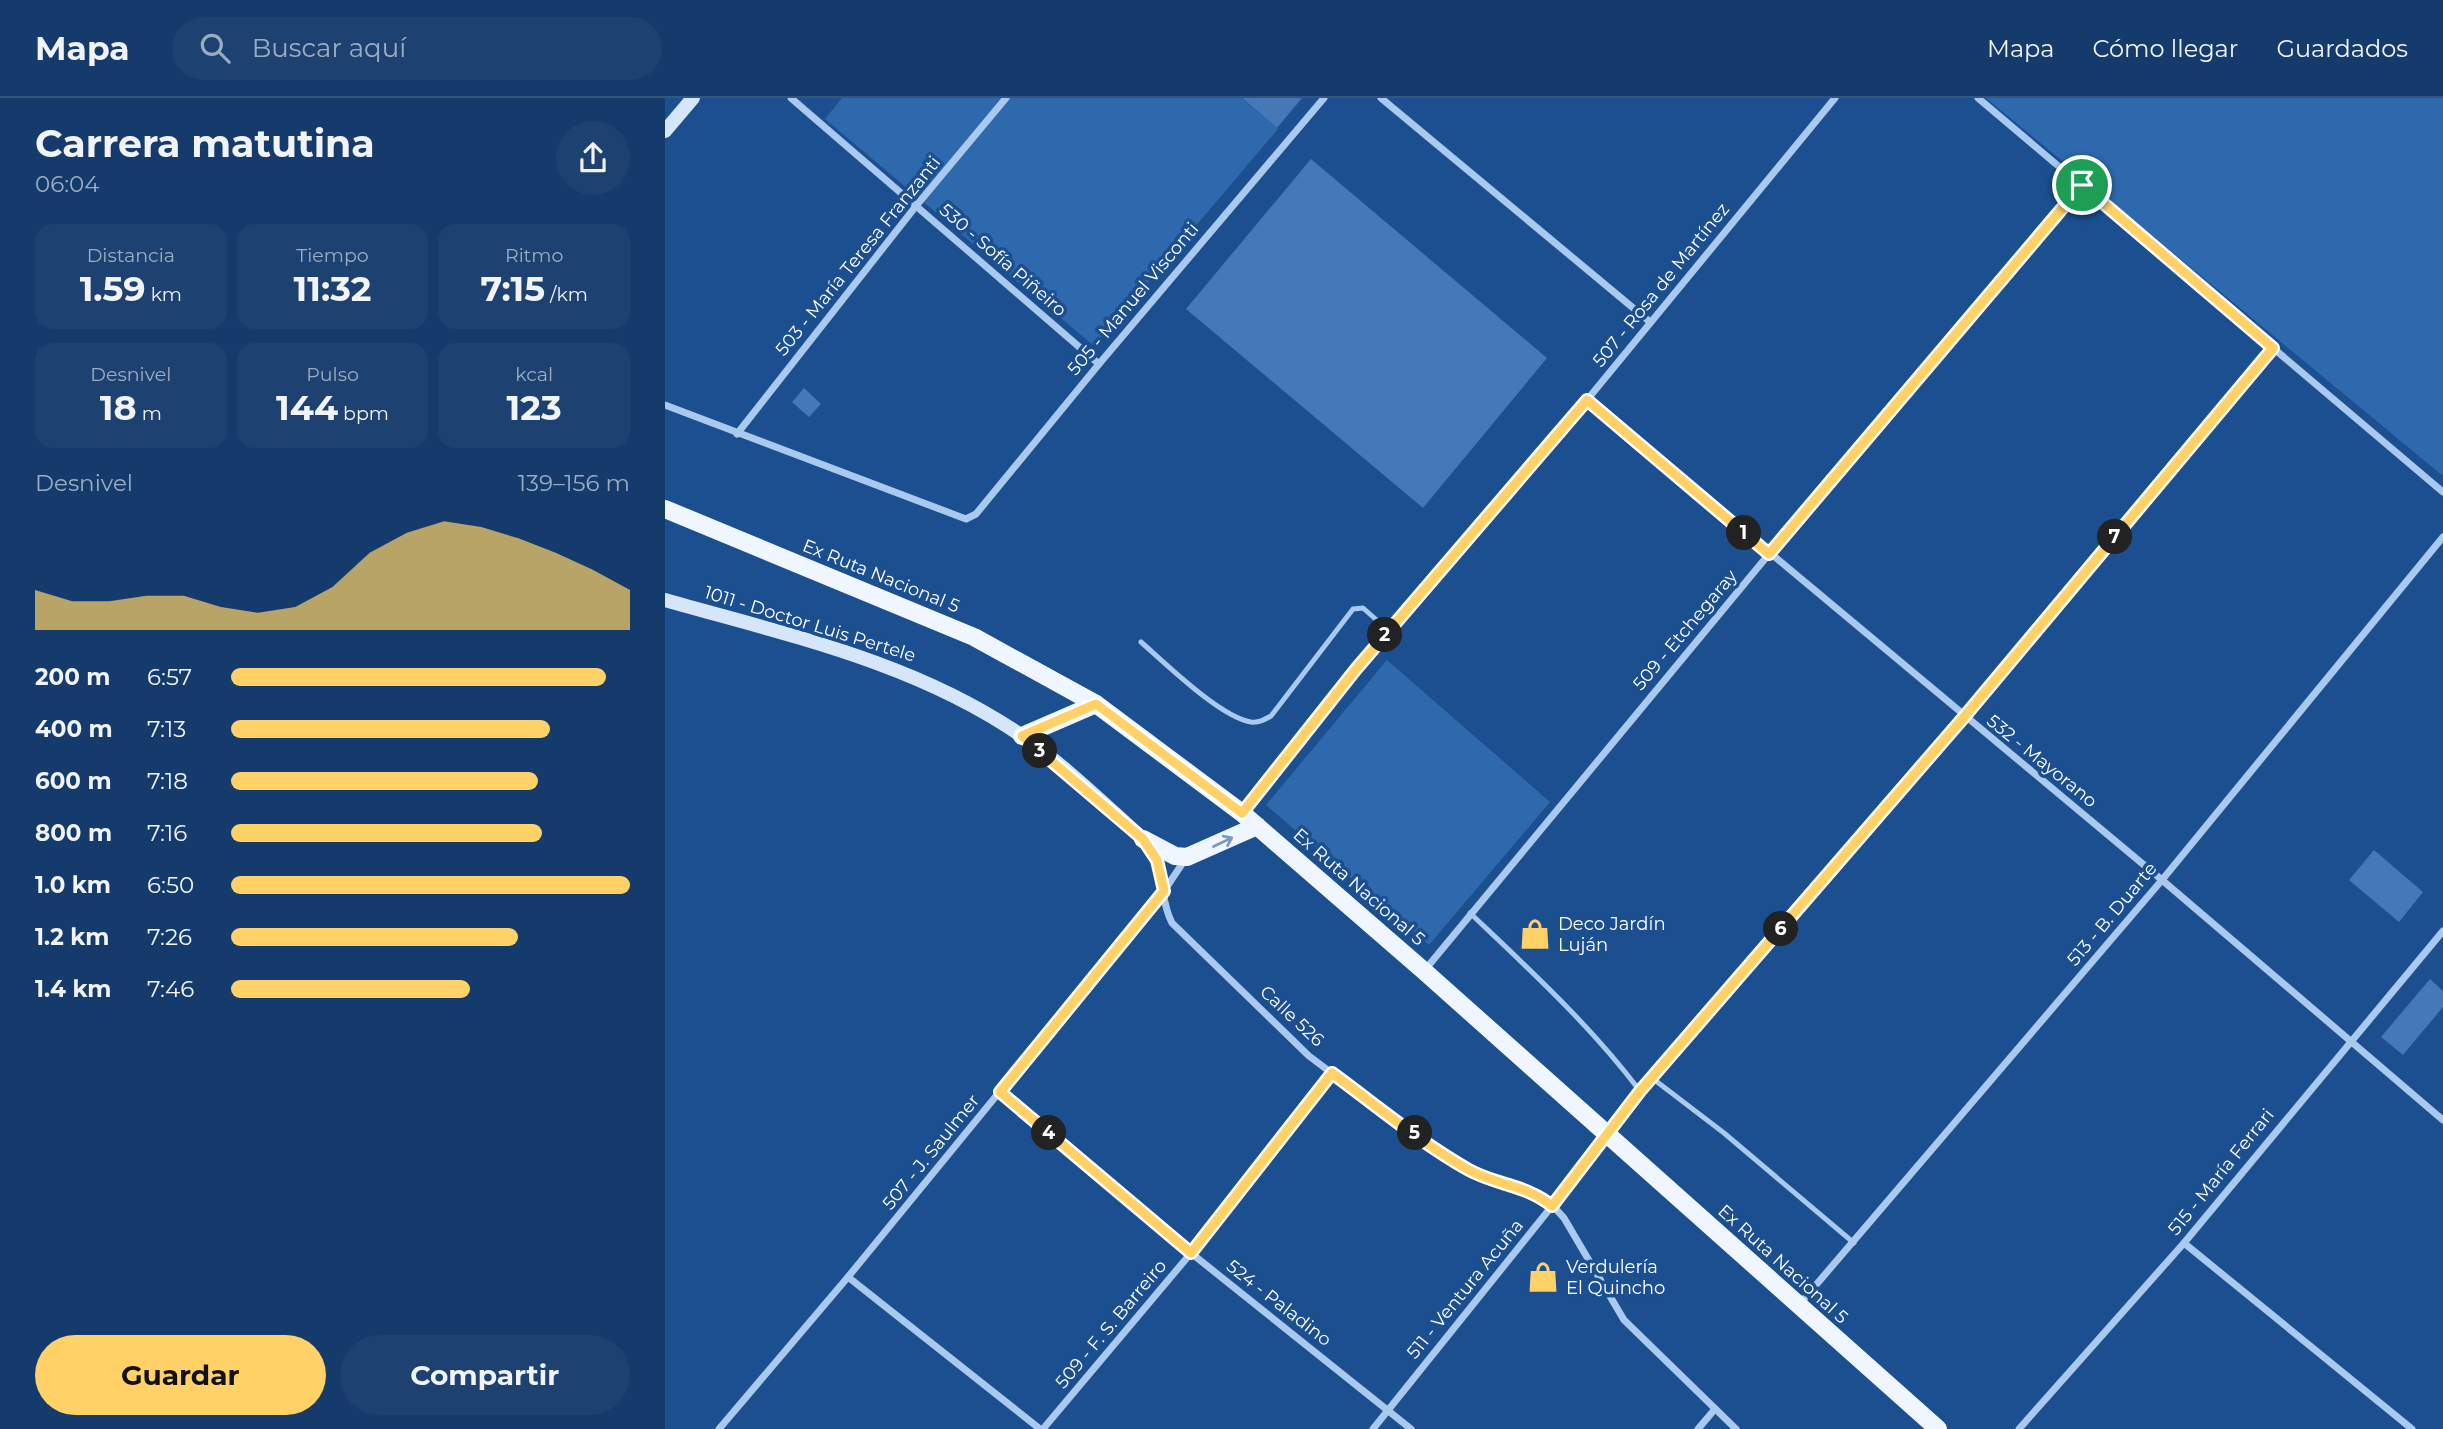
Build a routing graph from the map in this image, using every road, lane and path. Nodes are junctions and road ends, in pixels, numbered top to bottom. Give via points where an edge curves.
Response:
1 (693, 98) edge
2 (790, 98) edge
3 (1006, 98) edge
4 (1324, 98) edge
5 (1381, 98) edge
6 (1835, 98) edge
7 (1978, 98) edge
8 (665, 131) edge
9 (2082, 185) junction
10 (916, 206) junction
11 (1650, 322) junction
12 (2273, 348) junction
13 (1098, 364) junction
14 (1587, 400) junction
15 (665, 405) edge
16 (737, 434) junction
17 (2443, 492) edge
18 (665, 509) edge
19 (2443, 537) edge
20 (1769, 554) junction
21 (665, 600) edge
22 (1389, 631) junction
23 (1141, 642) dead end
24 (1096, 704) junction
25 (1964, 717) junction
26 (1022, 736) junction
27 (1242, 813) junction
28 (1257, 827) junction
29 (1143, 839) junction
30 (1187, 857) junction
31 (2162, 880) junction
32 (1164, 891) junction
33 (1470, 913) junction
34 (2443, 931) edge
35 (1424, 971) junction
36 (2349, 1042) junction
37 (1332, 1073) junction
38 (1651, 1078) junction
39 (1640, 1091) junction
40 (1000, 1092) junction
41 (2443, 1120) edge
42 (1605, 1134) junction
43 (1552, 1206) junction
44 (1854, 1243) junction
45 (2184, 1243) junction
46 (1191, 1253) junction
47 (848, 1277) junction
48 (1798, 1306) junction
49 (1715, 1409) junction
50 (1389, 1410) junction
51 (719, 1429) edge
52 (1042, 1429) edge
53 (1373, 1429) edge
54 (1411, 1429) edge
55 (1698, 1429) edge
56 (1736, 1429) edge
57 (1938, 1429) edge
58 (2019, 1429) edge
59 (2412, 1429) edge

1 - 8 street
2 - 10 street, 530 - Sofía Piñeiro
3 - 10 street, 503 - María Teresa Franzanti
4 - 13 street, 505 - Manuel Visconti
5 - 11 street
6 - 11 street, 507 - Rosa de Martínez
7 - 9 street
9 - 12 street
9 - 20 street, 509 - Etchegaray
10 - 13 street, 530 - Sofía Piñeiro
10 - 16 street, 503 - María Teresa Franzanti
11 - 14 street, 507 - Rosa de Martínez
12 - 17 street
12 - 25 street, 511 - Ventura Acuña
13 - 16 street, 505 - Manuel Visconti via 977,514 966,519
14 - 20 street, 532 - Mayorano
14 - 22 street, 507 - Rosa de Martínez
15 - 16 street
18 - 24 main road, Ex Ruta Nacional 5 via 974,637
19 - 31 street, 513 - B. Duarte
20 - 25 street, 532 - Mayorano
20 - 33 street, 509 - Etchegaray
21 - 26 street, 1011 - Doctor Luis Pertele via 885,665 952,695
22 - 23 lane via 1363,608 1353,609 1271,716 1251,722 1195,690
22 - 27 street, 507 - Rosa de Martínez
24 - 26 main road
24 - 27 main road, Ex Ruta Nacional 5
25 - 31 street, 532 - Mayorano
25 - 38 street, 511 - Ventura Acuña
26 - 29 street, 1011 - Doctor Luis Pertele
27 - 28 main road, Ex Ruta Nacional 5
30 -> 28 main road
28 - 35 main road, Ex Ruta Nacional 5
29 - 30 main road via 1175,856
29 - 32 street, Calle 526 via 1157,860
30 - 32 street, 507 - J. Saulmer
31 - 36 street, 532 - Mayorano
31 - 44 street, 513 - B. Duarte
32 - 37 street, Calle 526 via 1172,923
32 - 40 street, 507 - J. Saulmer
33 - 35 street, 509 - Etchegaray
33 - 39 lane via 1568,1006
34 - 36 street, 515 - María Ferrari
35 - 42 main road, Ex Ruta Nacional 5
36 - 41 street, 532 - Mayorano
36 - 45 street, 515 - María Ferrari
37 - 43 street, Calle 526 via 1456,1162 1485,1178 1532,1191
37 - 46 street, 509 - F. S. Barreiro
38 - 39 street, 511 - Ventura Acuña
38 - 44 lane
39 - 42 street, 511 - Ventura Acuña
40 - 46 street, 524 - Paladino
40 - 47 street, 507 - J. Saulmer
42 - 43 street, 511 - Ventura Acuña
42 - 48 main road, Ex Ruta Nacional 5
43 - 49 street, Calle 526 via 1624,1320
43 - 50 street, 511 - Ventura Acuña
44 - 48 street, 513 - B. Duarte
45 - 58 street, 515 - María Ferrari
45 - 59 street
46 - 50 street, 524 - Paladino
46 - 52 street, 509 - F. S. Barreiro
47 - 51 street, 507 - J. Saulmer
47 - 52 street
48 - 57 main road, Ex Ruta Nacional 5
49 - 55 street
49 - 56 street, Calle 526
50 - 53 street, 511 - Ventura Acuña
50 - 54 street, 524 - Paladino

